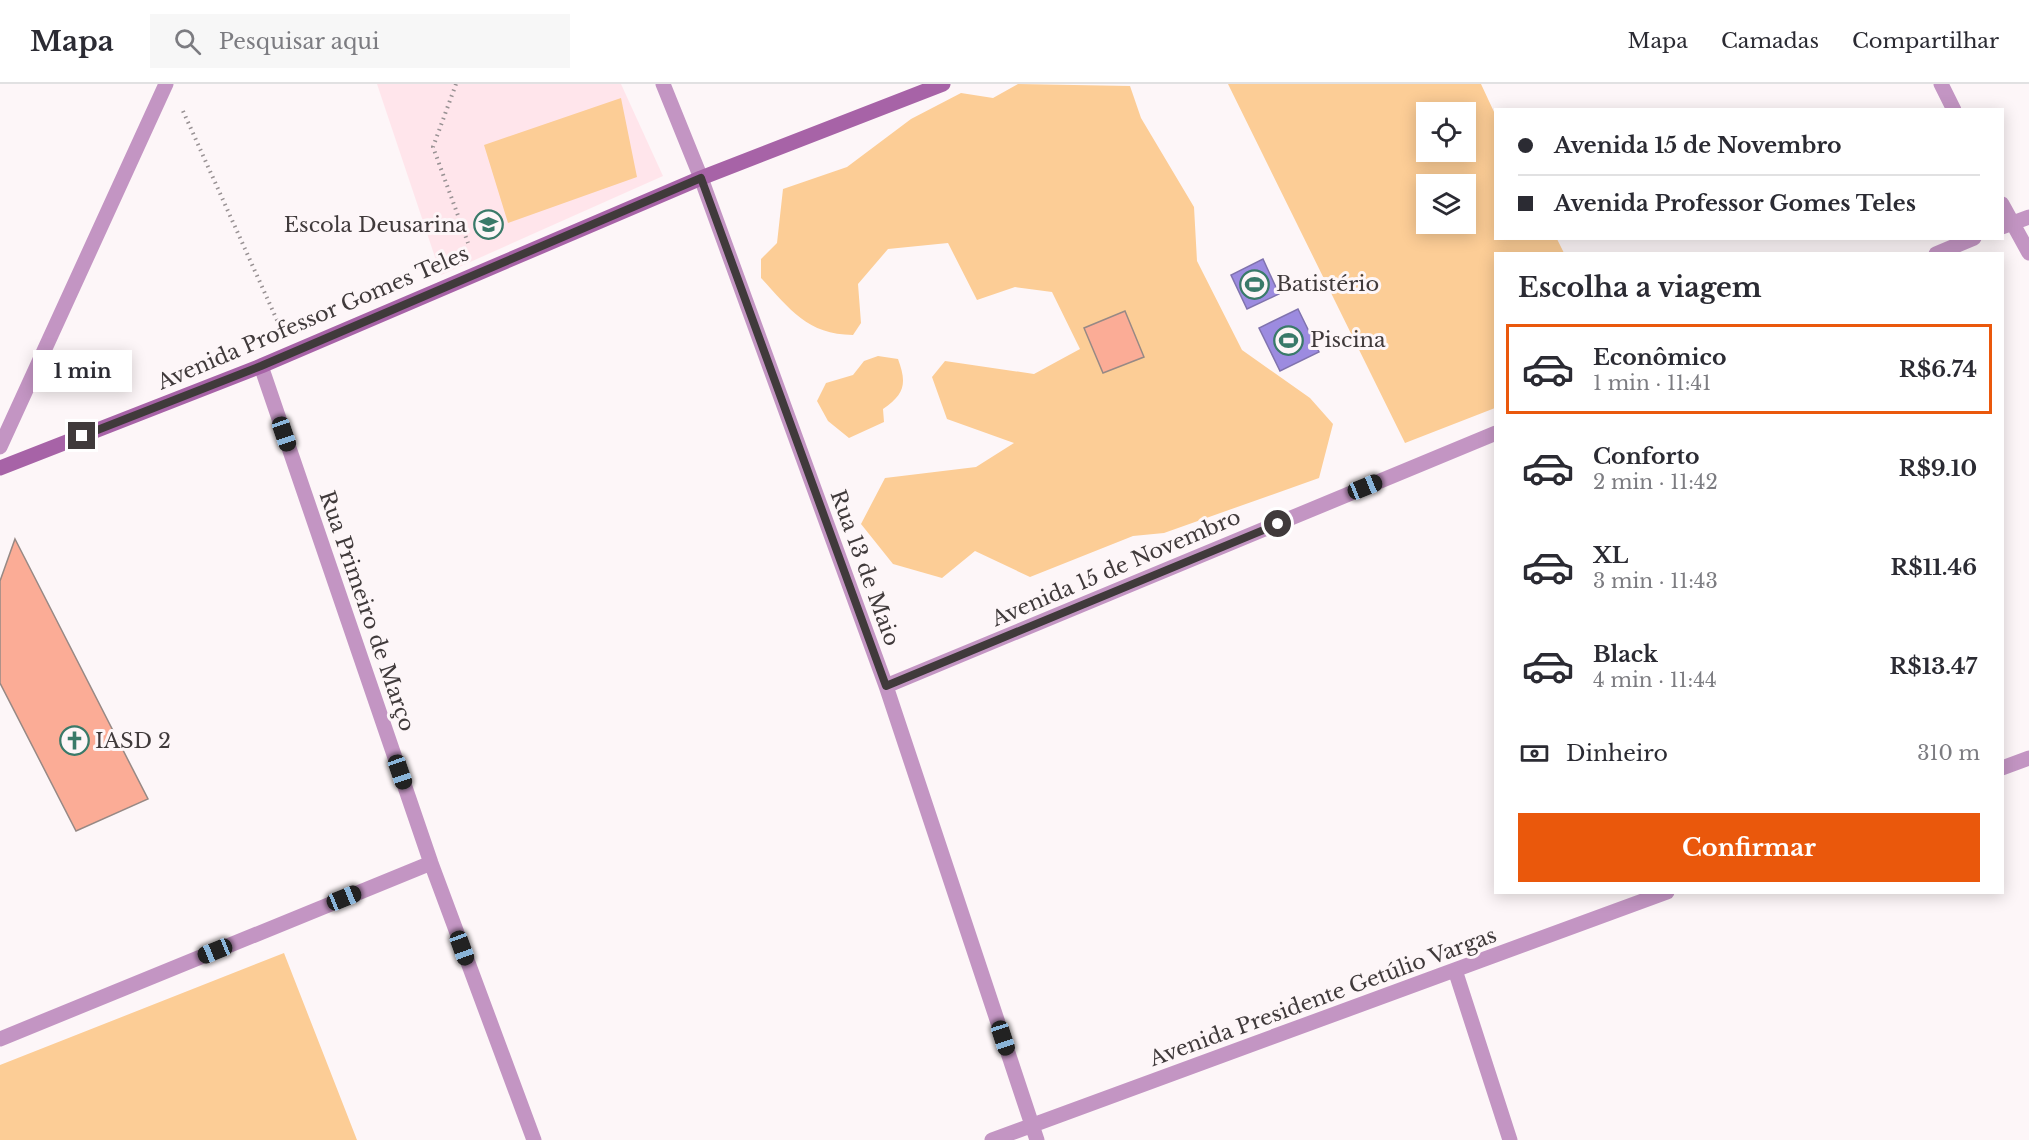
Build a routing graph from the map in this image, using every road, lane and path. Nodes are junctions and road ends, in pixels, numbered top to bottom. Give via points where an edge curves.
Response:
1 (166, 84) edge
2 (456, 84) edge
3 (663, 84) edge
4 (943, 84) edge
5 (1941, 84) edge
6 (181, 106) dead end
7 (1953, 108) edge
8 (701, 178) junction
9 (2029, 217) edge
10 (2007, 225) edge
11 (1969, 240) edge
12 (468, 243) dead end
13 (1941, 252) edge
14 (2029, 253) edge
15 (291, 351) junction
16 (261, 366) junction
17 (1494, 434) edge
18 (0, 447) edge
19 (0, 468) edge
20 (886, 686) junction
21 (2029, 758) edge
22 (2004, 767) edge
23 (430, 863) junction
24 (1662, 894) edge
25 (1455, 970) junction
26 (0, 1040) edge
27 (1035, 1133) edge
28 (534, 1140) edge
29 (992, 1140) edge
30 (1510, 1140) edge

1 - 18 street
2 - 12 path via 433,147
3 - 8 street, Rua 13 de Maio
4 - 8 street, Avenida Professor Gomes Teles
5 - 7 street
6 - 15 path
8 - 15 street, Avenida Professor Gomes Teles
8 - 20 street, Rua 13 de Maio
9 - 10 street
10 - 14 street
11 - 13 street
15 - 16 street, Avenida Professor Gomes Teles
16 - 19 street, Avenida Professor Gomes Teles
16 - 23 street, Rua Primeiro de Março
17 - 20 street, Avenida 15 de Novembro
20 - 27 street, Rua 13 de Maio
21 - 22 street
23 - 26 street
23 - 28 street, Rua Primeiro de Março
24 - 25 street, Avenida Presidente Getúlio Vargas
25 - 27 street, Avenida Presidente Getúlio Vargas
25 - 30 street
27 - 29 street, Avenida Presidente Getúlio Vargas

